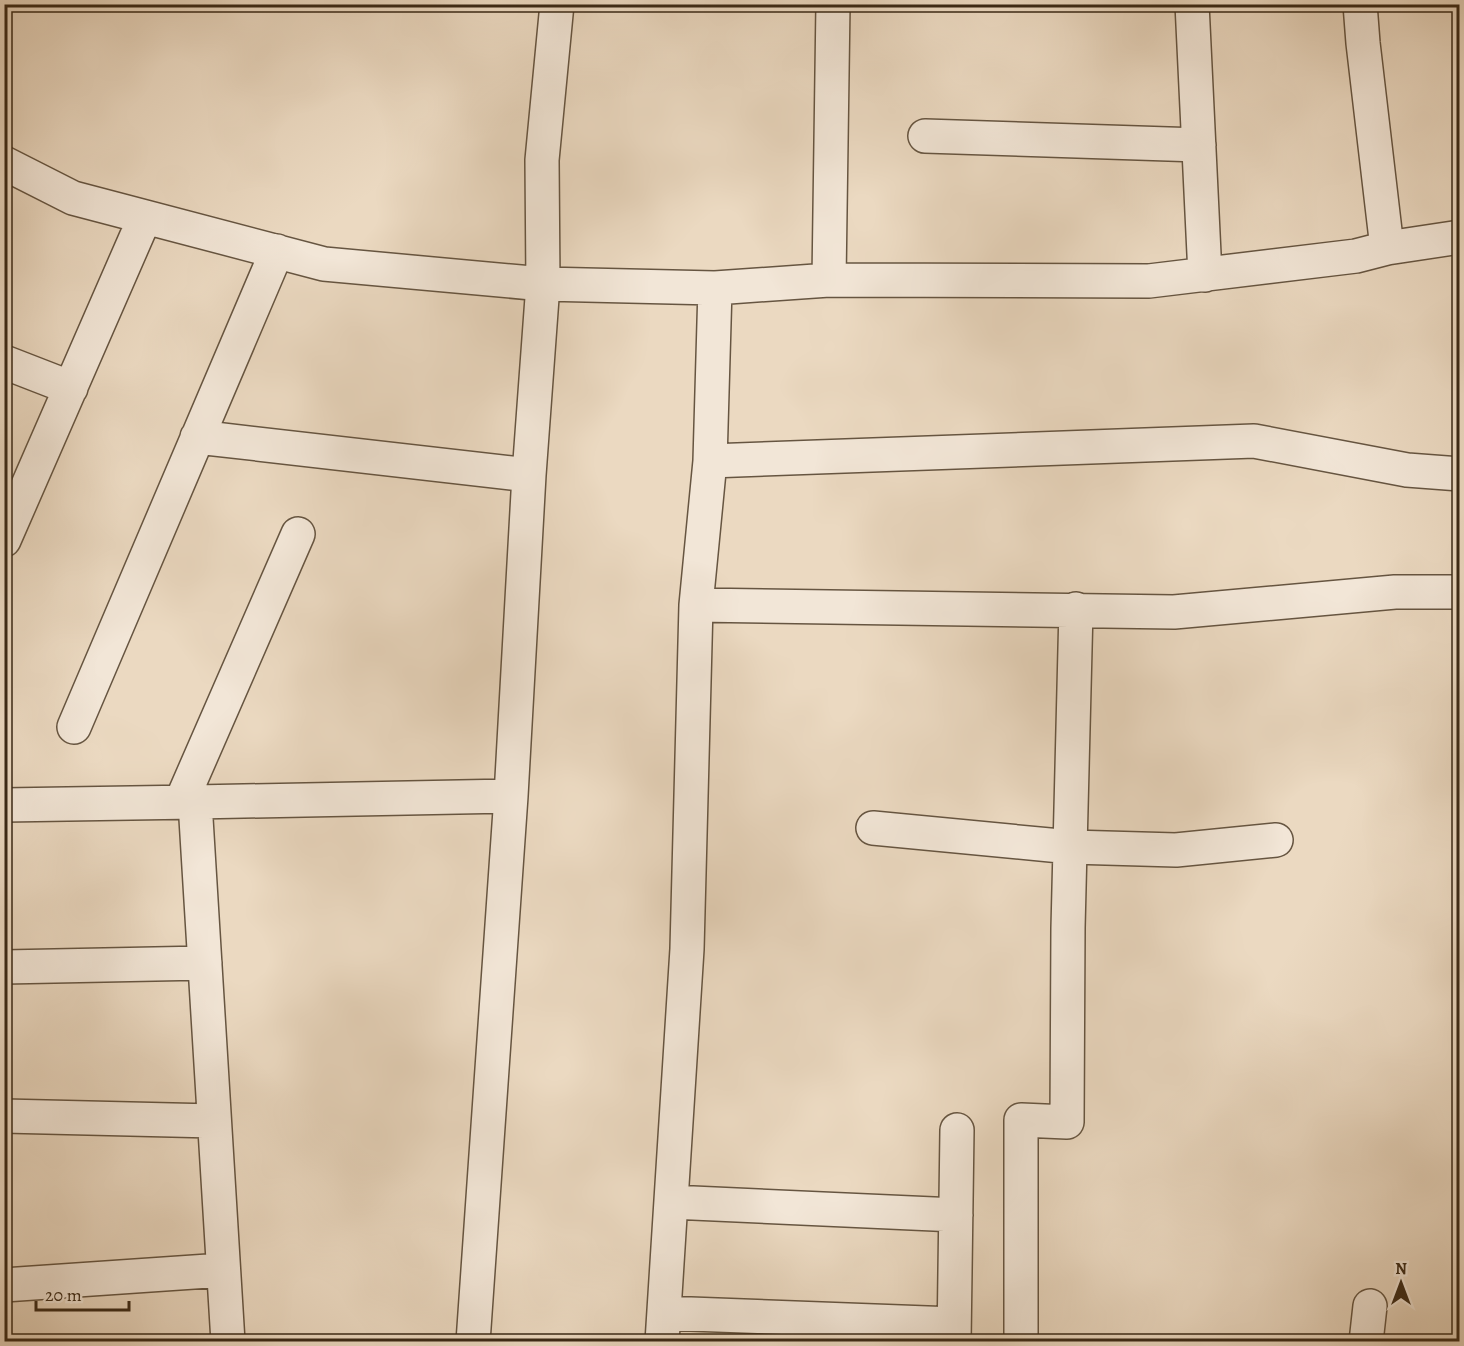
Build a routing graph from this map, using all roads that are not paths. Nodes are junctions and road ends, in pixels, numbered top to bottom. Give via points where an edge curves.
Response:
1 (557, 4) edge
2 (833, 4) edge
3 (1192, 4) edge
4 (1360, 4) edge
5 (925, 136) dead end
6 (1199, 145) junction
7 (4, 163) edge
8 (145, 217) junction
9 (1460, 237) edge
10 (1387, 248) junction
11 (277, 251) junction
12 (1205, 275) junction
13 (829, 280) junction
14 (543, 284) junction
15 (715, 288) junction
16 (4, 362) edge
17 (71, 388) junction
18 (197, 437) junction
19 (710, 461) junction
20 (1460, 474) edge
21 (529, 475) junction
22 (298, 534) dead end
23 (4, 540) edge
24 (1460, 592) edge
25 (696, 605) junction
26 (1076, 609) junction
27 (74, 727) dead end
28 (511, 796) junction
29 (188, 802) junction
30 (4, 805) edge
31 (873, 828) dead end
32 (1276, 840) dead end
33 (1071, 847) junction
34 (205, 963) junction
35 (4, 967) edge
36 (4, 1116) edge
37 (214, 1121) junction
38 (957, 1130) dead end
39 (671, 1202) junction
40 (956, 1215) junction
41 (223, 1270) junction
42 (4, 1285) edge
43 (1370, 1305) dead end
44 (663, 1327) edge
45 (954, 1333) edge
46 (228, 1341) edge
47 (473, 1341) edge
48 (1021, 1341) edge
49 (1366, 1341) edge

1 - 14 street via 542,160
2 - 13 street
3 - 6 street
4 - 10 street
5 - 6 street
6 - 12 street
7 - 8 street via 72,198
8 - 11 street
8 - 17 street
9 - 10 street
10 - 12 street via 1356,256
11 - 14 street via 324,264
11 - 18 street
12 - 13 street via 1149,281
13 - 15 street
14 - 15 street
14 - 21 street
15 - 19 street
16 - 17 street
17 - 23 street
18 - 21 street
18 - 27 street
19 - 20 street via 1254,441 1407,470
19 - 25 street
21 - 28 street
22 - 29 street
24 - 26 street via 1395,592 1174,612
25 - 26 street
25 - 39 street via 687,949
26 - 33 street
28 - 29 street
28 - 47 street
29 - 30 street
29 - 34 street
31 - 33 street
32 - 33 street via 1176,850
33 - 48 street via 1067,1122 1022,1120
34 - 35 street
34 - 37 street
36 - 37 street
37 - 41 street
38 - 40 street
39 - 40 street
39 - 44 street
40 - 45 street
41 - 42 street
41 - 46 street
43 - 49 street
44 - 45 street

